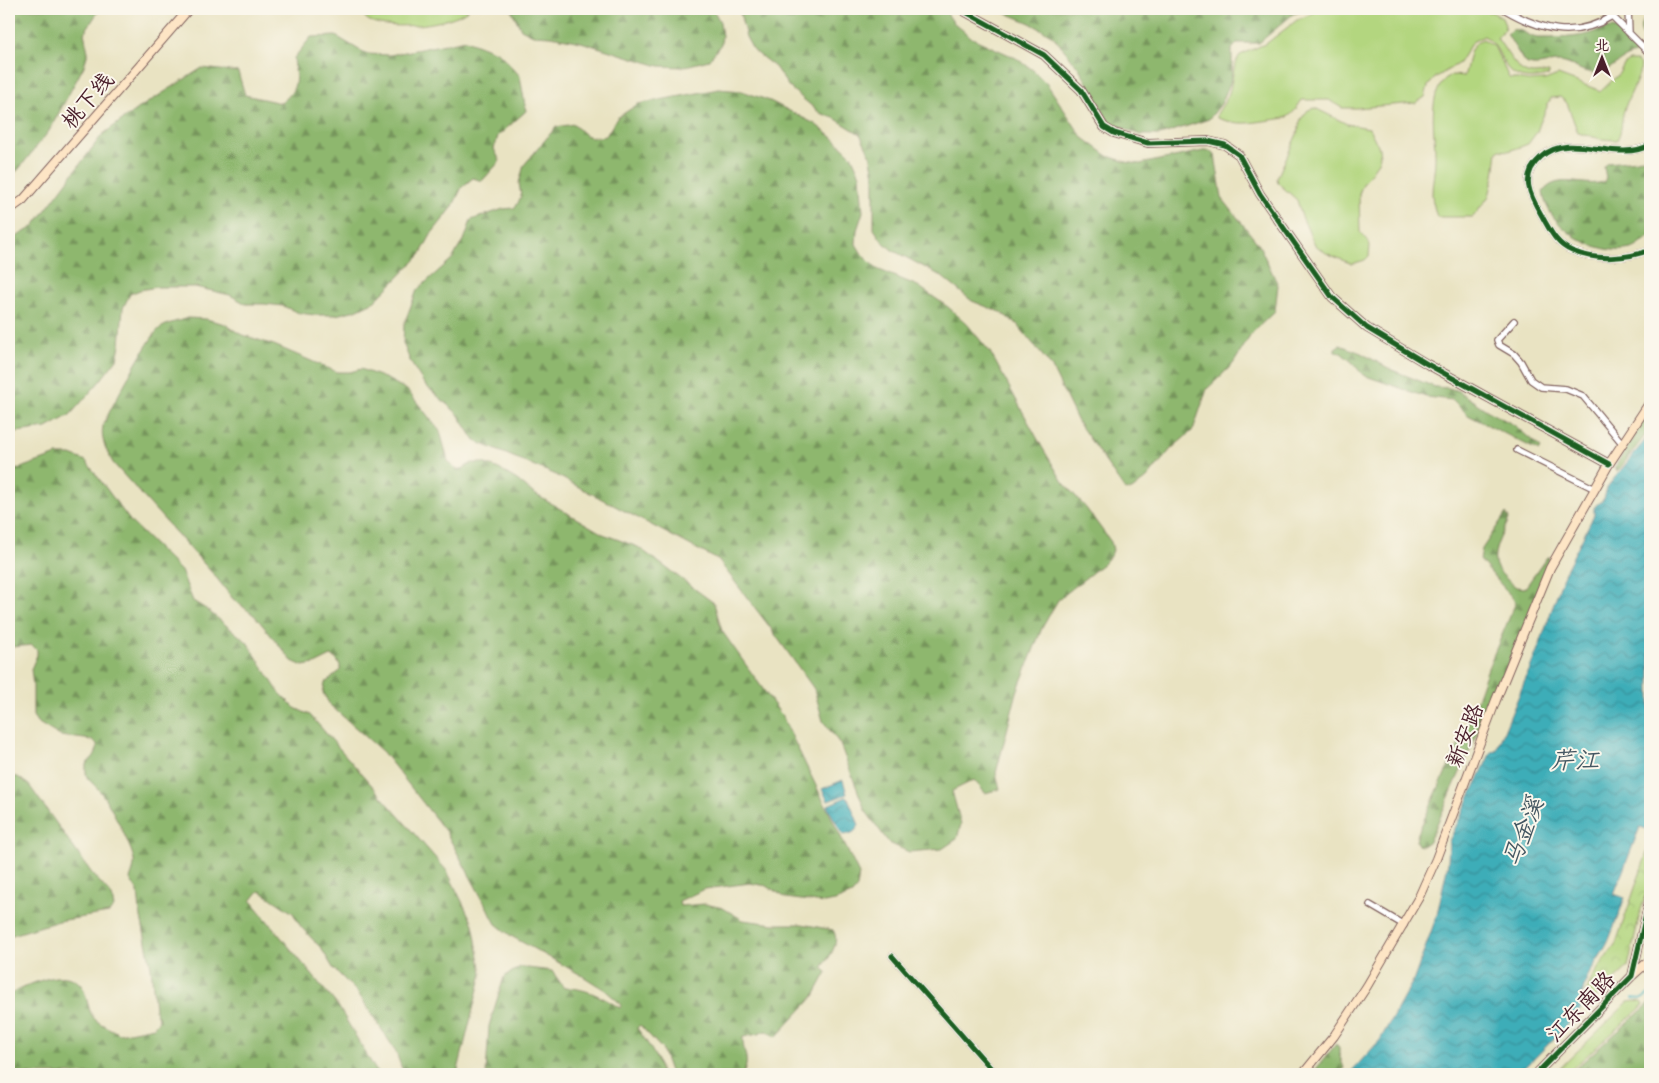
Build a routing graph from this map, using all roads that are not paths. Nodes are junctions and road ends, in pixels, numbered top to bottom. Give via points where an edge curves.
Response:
1 (189, 9) edge
2 (962, 9) edge
3 (1504, 9) edge
4 (1606, 9) edge
5 (1628, 9) edge
6 (1612, 16) junction
7 (1629, 33) junction
8 (1650, 54) edge
9 (1650, 145) edge
10 (9, 210) edge
11 (1650, 250) edge
12 (1514, 321) dead end
13 (1650, 402) edge
14 (1622, 444) junction
15 (1517, 450) dead end
16 (1609, 464) junction
17 (1594, 489) junction
18 (1650, 897) edge
19 (1370, 905) dead end
20 (1404, 925) junction
21 (892, 956) dead end
22 (1650, 960) edge
23 (1632, 976) junction
24 (996, 1074) edge
25 (1303, 1074) edge
26 (1536, 1074) edge

1 - 10 main road, 桃下线 via 23,200
2 - 16 main road via 1044,55 1081,90 1104,127 1114,133 1148,143 1208,141 1224,145 1239,155 1260,194 1332,297 1367,328
3 - 6 street via 1544,28 1564,30 1588,27
4 - 6 street
5 - 7 street
6 - 7 street
7 - 8 street
9 - 11 street via 1642,150 1621,152 1562,146 1535,162 1528,183 1530,196 1555,239 1573,252 1603,258 1636,255
12 - 14 street via 1497,340 1499,345 1514,354 1531,380 1541,387 1583,396
13 - 14 main road, 新安路
14 - 16 main road, 新安路
15 - 17 street
16 - 17 main road, 新安路
17 - 20 main road, 新安路 via 1550,568 1436,859
18 - 23 main road, 江东南路
19 - 20 street
20 - 25 main road, 新安路 via 1338,1029
21 - 24 street
22 - 23 main road
23 - 26 main road, 江东南路

